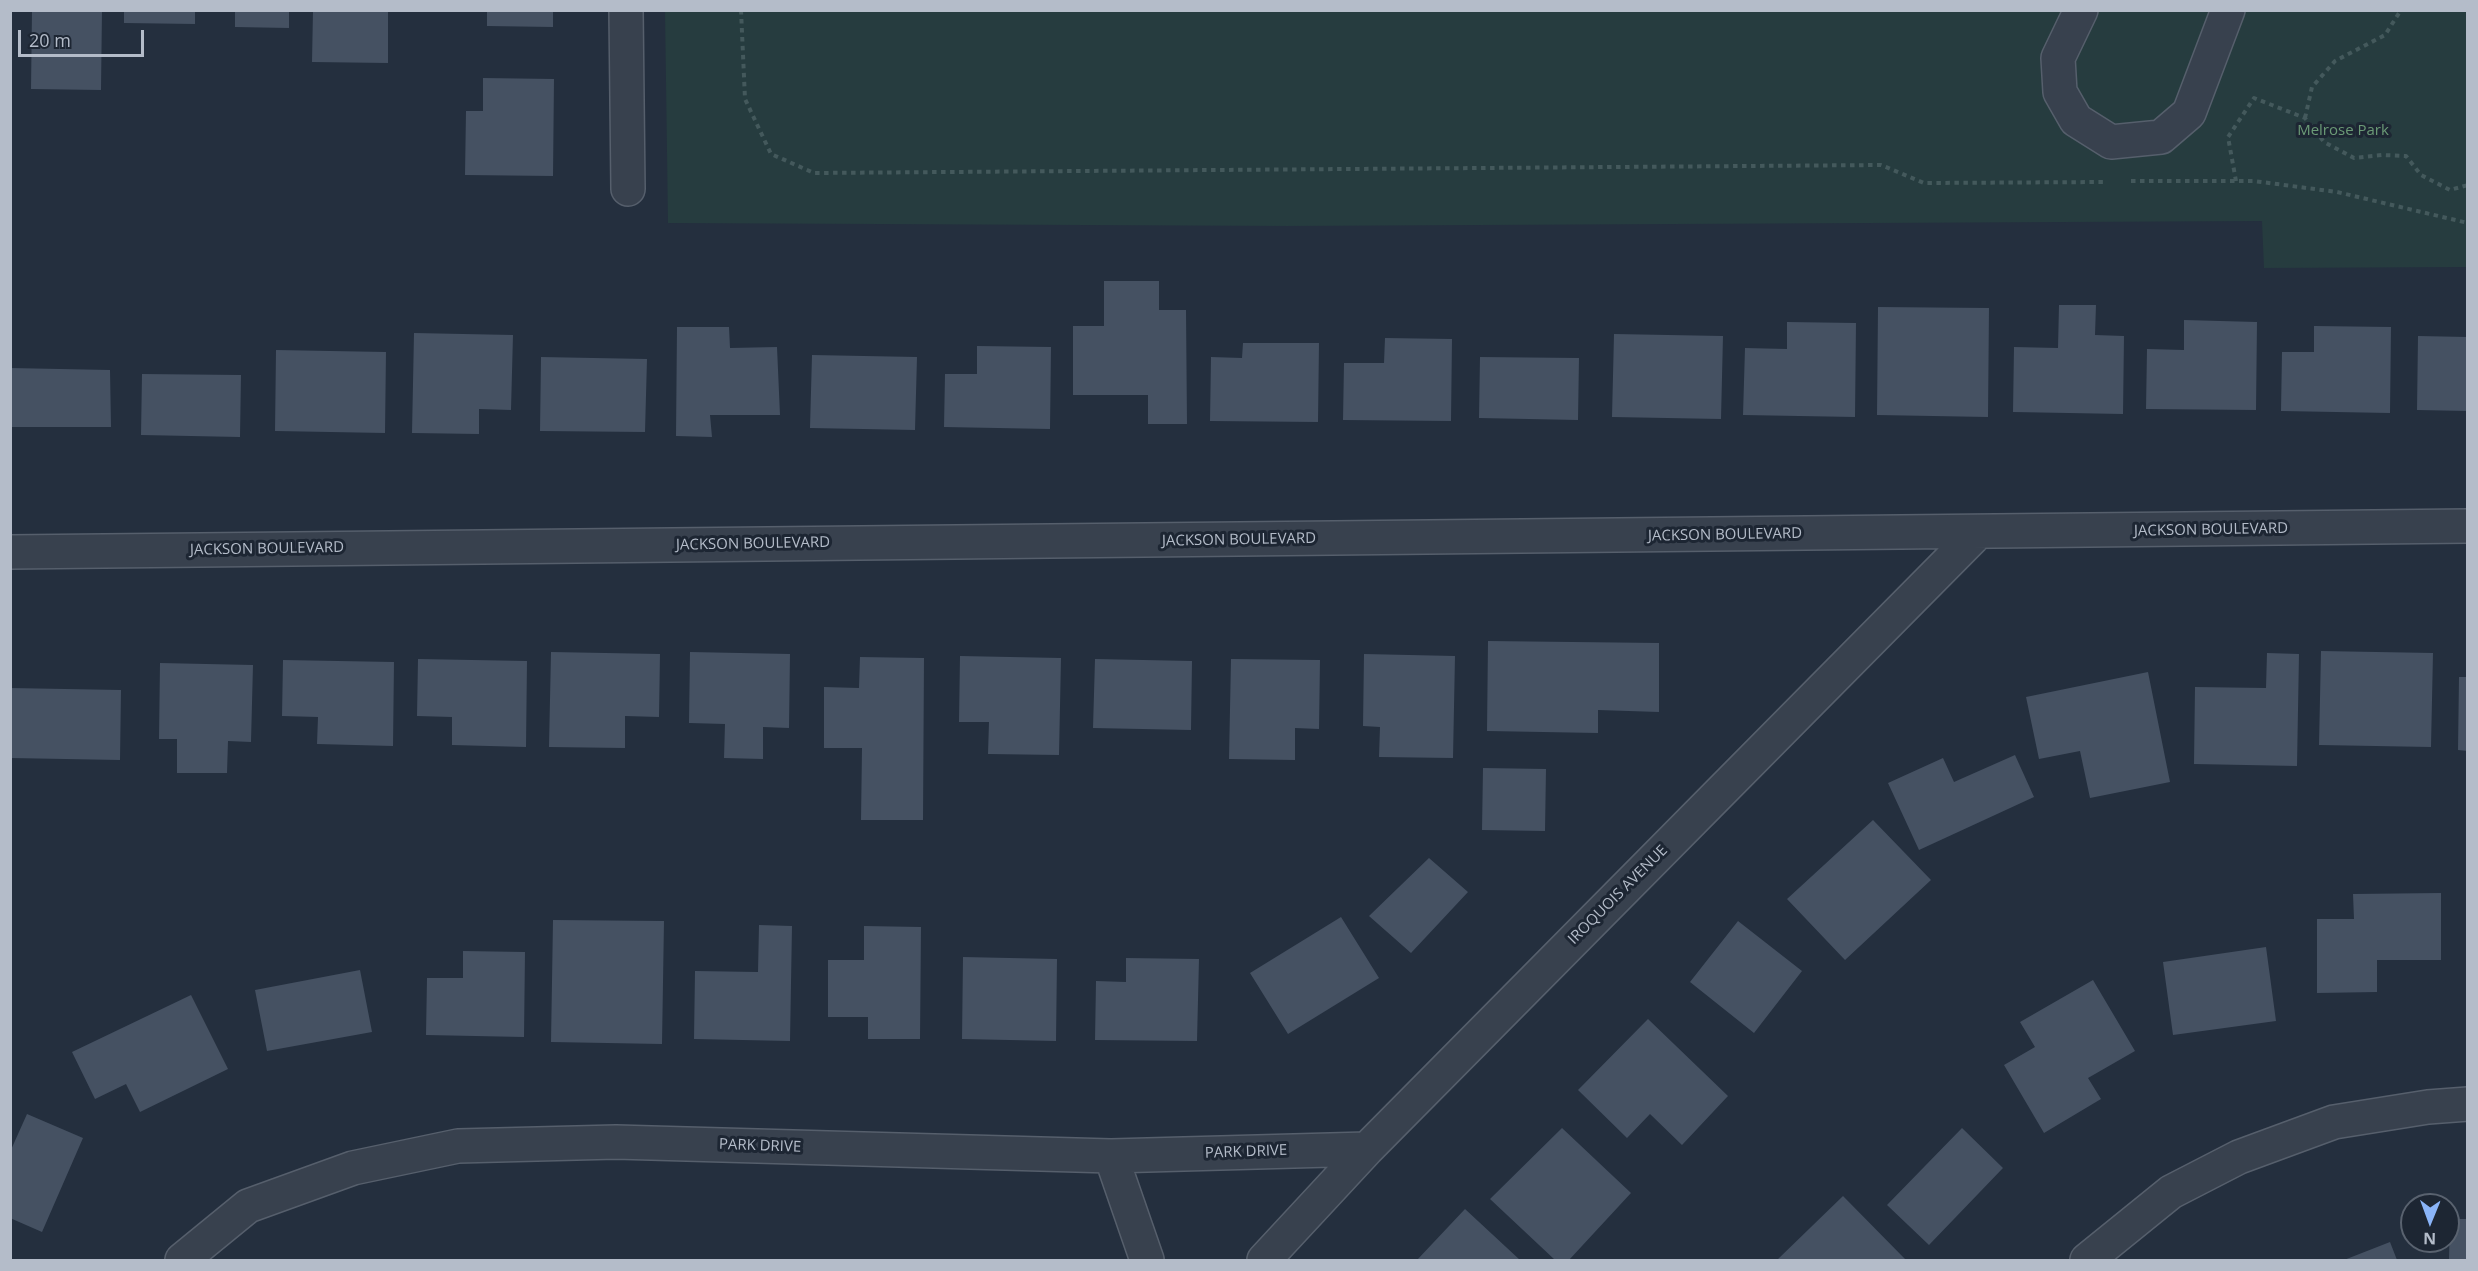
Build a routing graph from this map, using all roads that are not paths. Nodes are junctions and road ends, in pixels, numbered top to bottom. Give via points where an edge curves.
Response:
1 (626, 10) edge
2 (2081, 10) edge
3 (2228, 10) edge
4 (628, 189) dead end
5 (2468, 526) edge
6 (1977, 533) junction
7 (10, 552) edge
8 (2468, 1104) edge
9 (1367, 1149) junction
10 (1111, 1156) junction
11 (182, 1260) edge
12 (1147, 1260) edge
13 (1264, 1260) edge
14 (2087, 1260) edge

1 - 4 street
2 - 3 street via 2058,58 2060,92 2076,120 2111,142 2161,137 2189,113
5 - 6 street, JACKSON BOULEVARD
6 - 7 street, JACKSON BOULEVARD
6 - 9 street, IROQUOIS AVENUE
8 - 14 street via 2334,1122 2239,1157 2171,1192
9 - 10 street, PARK DRIVE
9 - 13 street, IROQUOIS AVENUE
10 - 11 street, PARK DRIVE via 616,1142 458,1146 353,1168 248,1206
10 - 12 street

